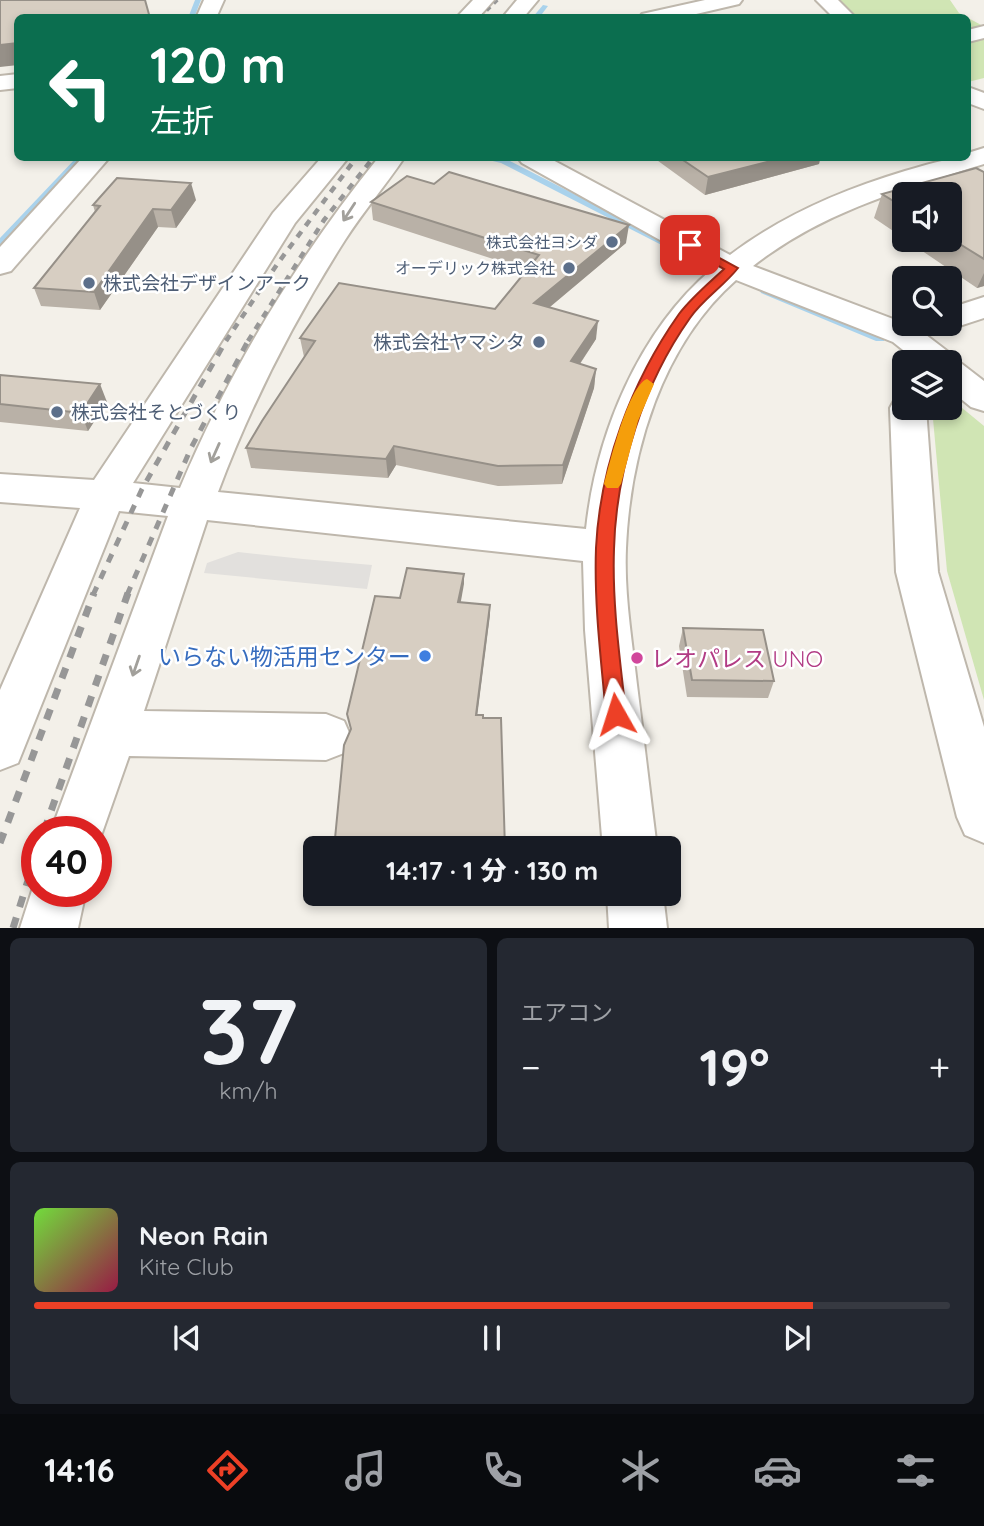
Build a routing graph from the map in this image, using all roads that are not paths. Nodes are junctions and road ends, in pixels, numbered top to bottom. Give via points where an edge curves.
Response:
1 (484, 0) edge
2 (528, 0) edge
3 (732, 0) edge
4 (826, 0) edge
5 (470, 14) edge
6 (516, 14) edge
7 (667, 14) edge
8 (842, 14) edge
9 (93, 161) edge
10 (332, 161) edge
11 (389, 161) edge
12 (536, 161) edge
13 (969, 161) edge
14 (0, 265) edge
15 (732, 268) junction
16 (984, 307) edge
17 (962, 315) edge
18 (922, 336) edge
19 (905, 349) edge
20 (962, 381) edge
21 (984, 398) edge
22 (909, 420) edge
23 (0, 488) edge
24 (104, 495) junction
25 (192, 505) junction
26 (605, 547) junction
27 (113, 733) junction
28 (326, 737) dead end
29 (0, 747) edge
30 (83, 816) edge
31 (984, 817) edge
32 (629, 836) edge
33 (636, 906) edge
34 (54, 907) edge
35 (49, 928) edge
36 (638, 928) edge

1 - 5 street
2 - 6 street
3 - 7 street
4 - 8 street
9 - 14 street
10 - 24 street via 283,219
11 -> 25 street via 307,276 251,375
12 - 15 street
13 - 15 street via 828,208
15 - 19 street
15 - 26 street via 685,315 630,421 613,483
16 - 17 street
18 - 19 street
20 - 21 street
22 - 31 street via 917,572
23 - 24 street
24 - 25 street
24 - 29 street
25 - 26 street
25 -> 27 street
26 - 32 street via 605,606
27 - 28 street
27 - 30 street
33 - 36 street
34 - 35 street

